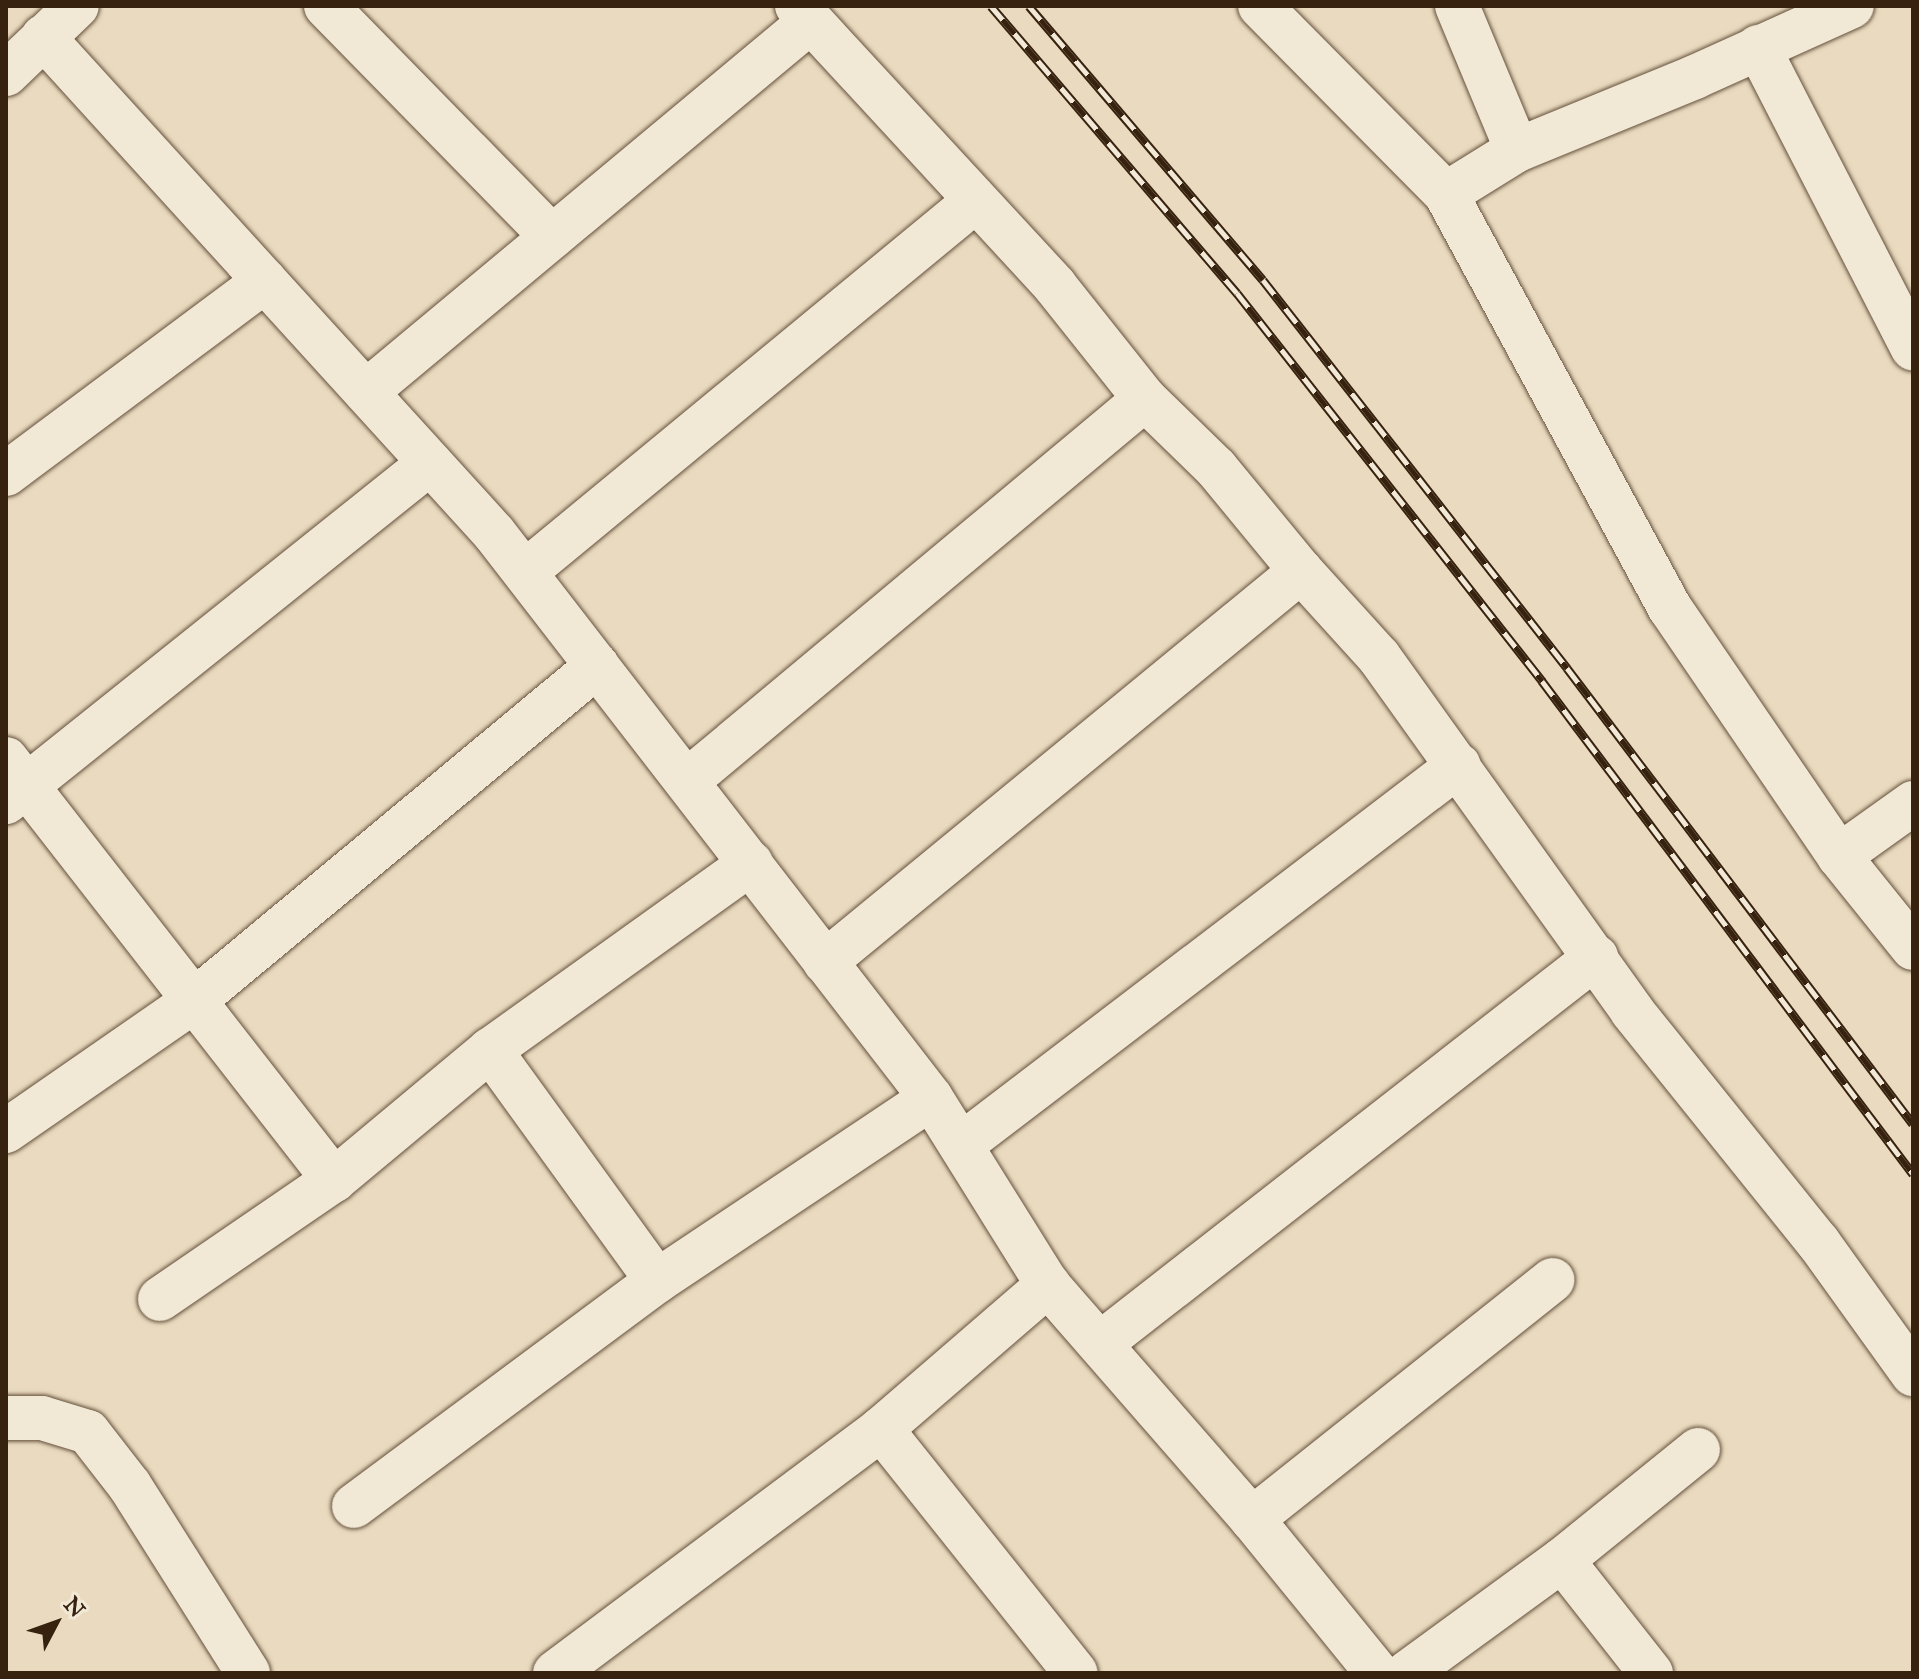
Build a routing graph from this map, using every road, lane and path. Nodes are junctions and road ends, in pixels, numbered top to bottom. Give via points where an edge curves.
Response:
1 (77, 6) edge
2 (326, 6) edge
3 (1260, 6) edge
4 (1457, 6) edge
5 (1852, 6) edge
6 (804, 14) edge
7 (1808, 14) edge
8 (43, 37) junction
9 (1758, 47) junction
10 (6, 74) edge
11 (1517, 150) junction
12 (1446, 194) junction
13 (975, 201) junction
14 (552, 237) junction
15 (265, 281) junction
16 (1913, 348) edge
17 (366, 392) junction
18 (1145, 399) junction
19 (430, 463) junction
20 (6, 474) edge
21 (1301, 571) junction
22 (525, 572) junction
23 (597, 666) junction
24 (1459, 765) junction
25 (687, 781) junction
26 (13, 783) edge
27 (1913, 803) edge
28 (1839, 856) junction
29 (751, 863) junction
30 (1913, 948) edge
31 (1596, 957) junction
32 (825, 962) junction
33 (195, 1000) junction
34 (490, 1050) junction
35 (931, 1098) junction
36 (6, 1131) edge
37 (961, 1145) junction
38 (334, 1180) junction
39 (1553, 1280) dead end
40 (657, 1281) junction
41 (1048, 1285) junction
42 (160, 1299) dead end
43 (1101, 1343) junction
44 (1913, 1374) edge
45 (6, 1418) edge
46 (881, 1429) junction
47 (1698, 1450) dead end
48 (354, 1506) dead end
49 (1252, 1519) junction
50 (1562, 1560) junction
51 (248, 1673) edge
52 (555, 1673) edge
53 (1076, 1673) edge
54 (1377, 1673) edge
55 (1407, 1673) edge
56 (1651, 1673) edge

1 - 8 street
2 - 14 street
3 - 12 street
4 - 11 street
5 - 7 street
6 - 13 street
6 - 14 street
7 - 9 street
8 - 10 street
8 - 15 street
9 - 11 street
9 - 16 street
11 - 12 street
12 - 28 street via 1670,608
13 - 18 street via 1055,286
13 - 22 street
14 - 17 street
15 - 17 street
15 - 20 street
17 - 19 street
18 - 21 street via 1216,468
18 - 25 street
19 - 22 street
19 - 26 street
21 - 24 street via 1379,657
21 - 32 street
22 - 23 street
23 - 25 street
23 - 33 street
24 - 31 street
24 - 37 street
25 - 29 street
26 - 33 street
27 - 28 street
28 - 30 street
29 - 32 street
29 - 34 street
31 - 43 street
31 - 44 street via 1632,1011 1818,1242
32 - 35 street
33 - 36 street
33 - 38 street
34 - 38 street
34 - 40 street
35 - 37 street
35 - 40 street
37 - 41 street
38 - 42 street
39 - 49 street
40 - 48 street
41 - 43 street
41 - 46 street
43 - 49 street
45 - 51 street via 42,1418 88,1432 130,1486
46 - 52 street
46 - 53 street
47 - 50 street
49 - 54 street
50 - 55 street
50 - 56 street

